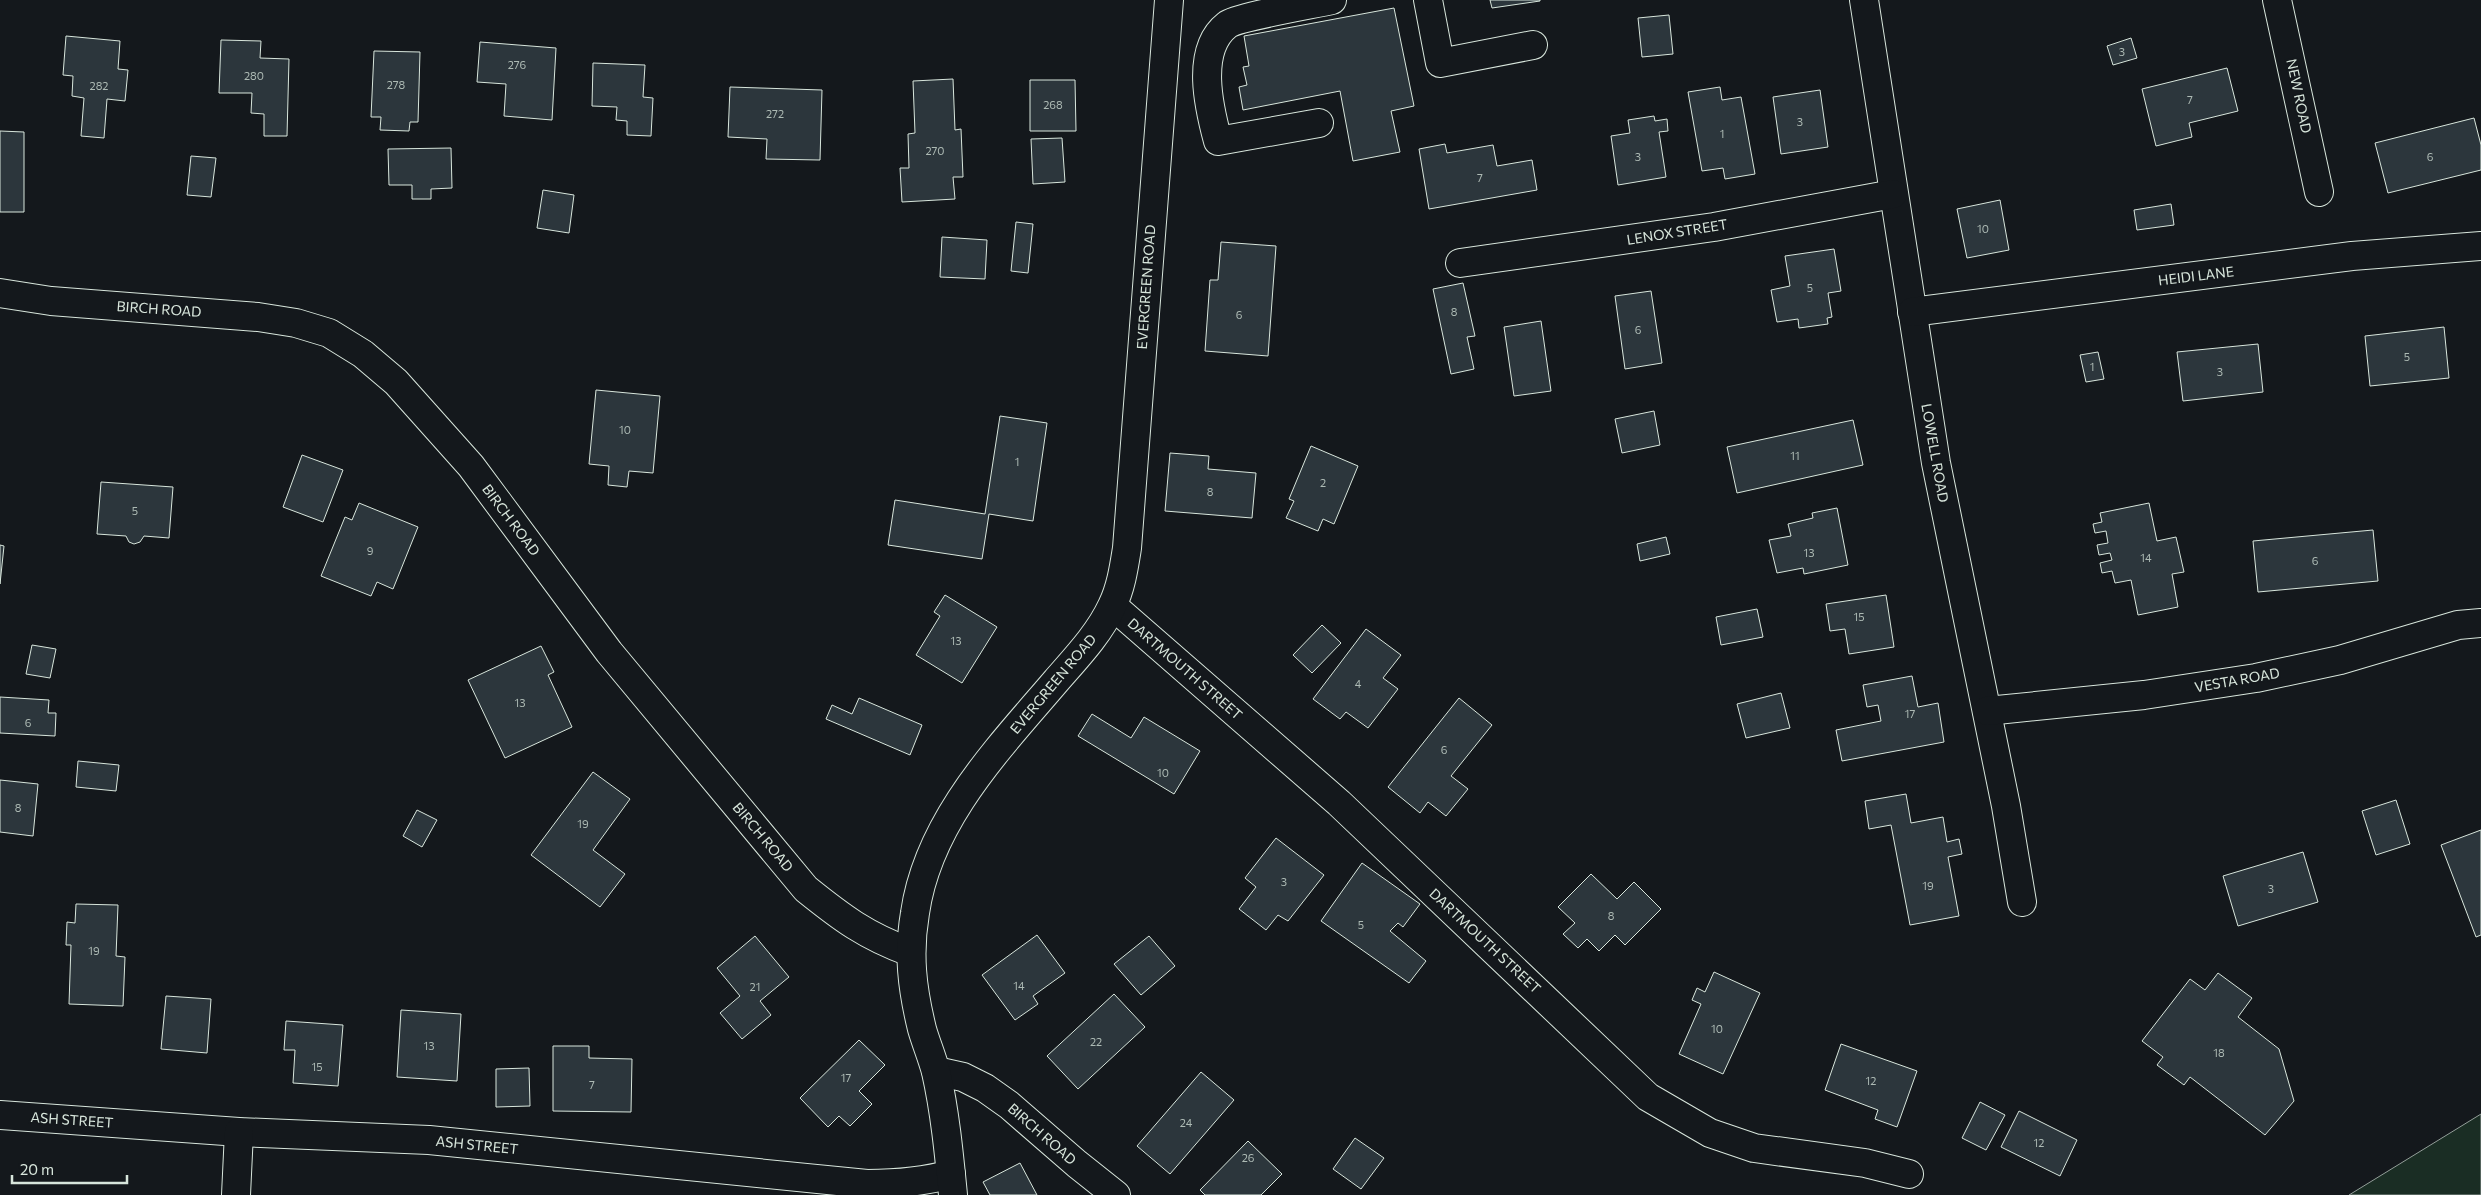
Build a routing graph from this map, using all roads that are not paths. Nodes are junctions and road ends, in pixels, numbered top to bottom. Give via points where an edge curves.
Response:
1 (1168, 0) edge
2 (1332, 0) edge
3 (1428, 0) edge
4 (1864, 0) edge
5 (2277, 0) edge
6 (1298, 3) edge
7 (1533, 45) dead end
8 (1320, 123) dead end
9 (2319, 192) dead end
10 (1893, 194) junction
11 (2481, 246) edge
12 (1460, 263) dead end
13 (0, 293) edge
14 (1912, 312) junction
15 (1112, 606) junction
16 (2481, 623) edge
17 (1987, 711) junction
18 (2022, 902) dead end
19 (910, 952) junction
20 (936, 1071) junction
21 (0, 1115) edge
22 (239, 1132) junction
23 (1909, 1174) dead end
24 (952, 1185) edge
25 (236, 1195) edge
26 (1116, 1195) edge

1 - 15 street, EVERGREEN ROAD via 1127,548
2 - 6 street
3 - 7 street via 1440,62
4 - 10 street, LOWELL ROAD
5 - 9 street, NEW ROAD
6 - 8 street via 1228,24 1214,42 1206,78 1210,110 1218,141
10 - 12 street, LENOX STREET via 1696,230
10 - 14 street, LOWELL ROAD
11 - 14 street, HEIDI LANE via 2352,256
13 - 19 street, BIRCH ROAD via 51,301 258,317 296,323 329,333 363,354 396,382 471,466 609,652 806,889 872,937
14 - 17 street, LOWELL ROAD via 1936,463
15 - 19 street, EVERGREEN ROAD via 1093,638 979,771 951,816 930,860 915,910
15 - 23 street, DARTMOUTH STREET via 1339,803 1648,1097 1703,1130 1754,1148 1865,1163
16 - 17 street, VESTA ROAD via 2458,625 2340,660 2256,678
17 - 18 street, LOWELL ROAD
19 - 20 street, EVERGREEN ROAD via 920,1020
20 - 24 street, EVERGREEN ROAD
20 - 26 street, BIRCH ROAD via 963,1078 1009,1104
21 - 22 street, ASH STREET
22 - 24 street, ASH STREET via 429,1140 867,1184 924,1181
22 - 25 street

